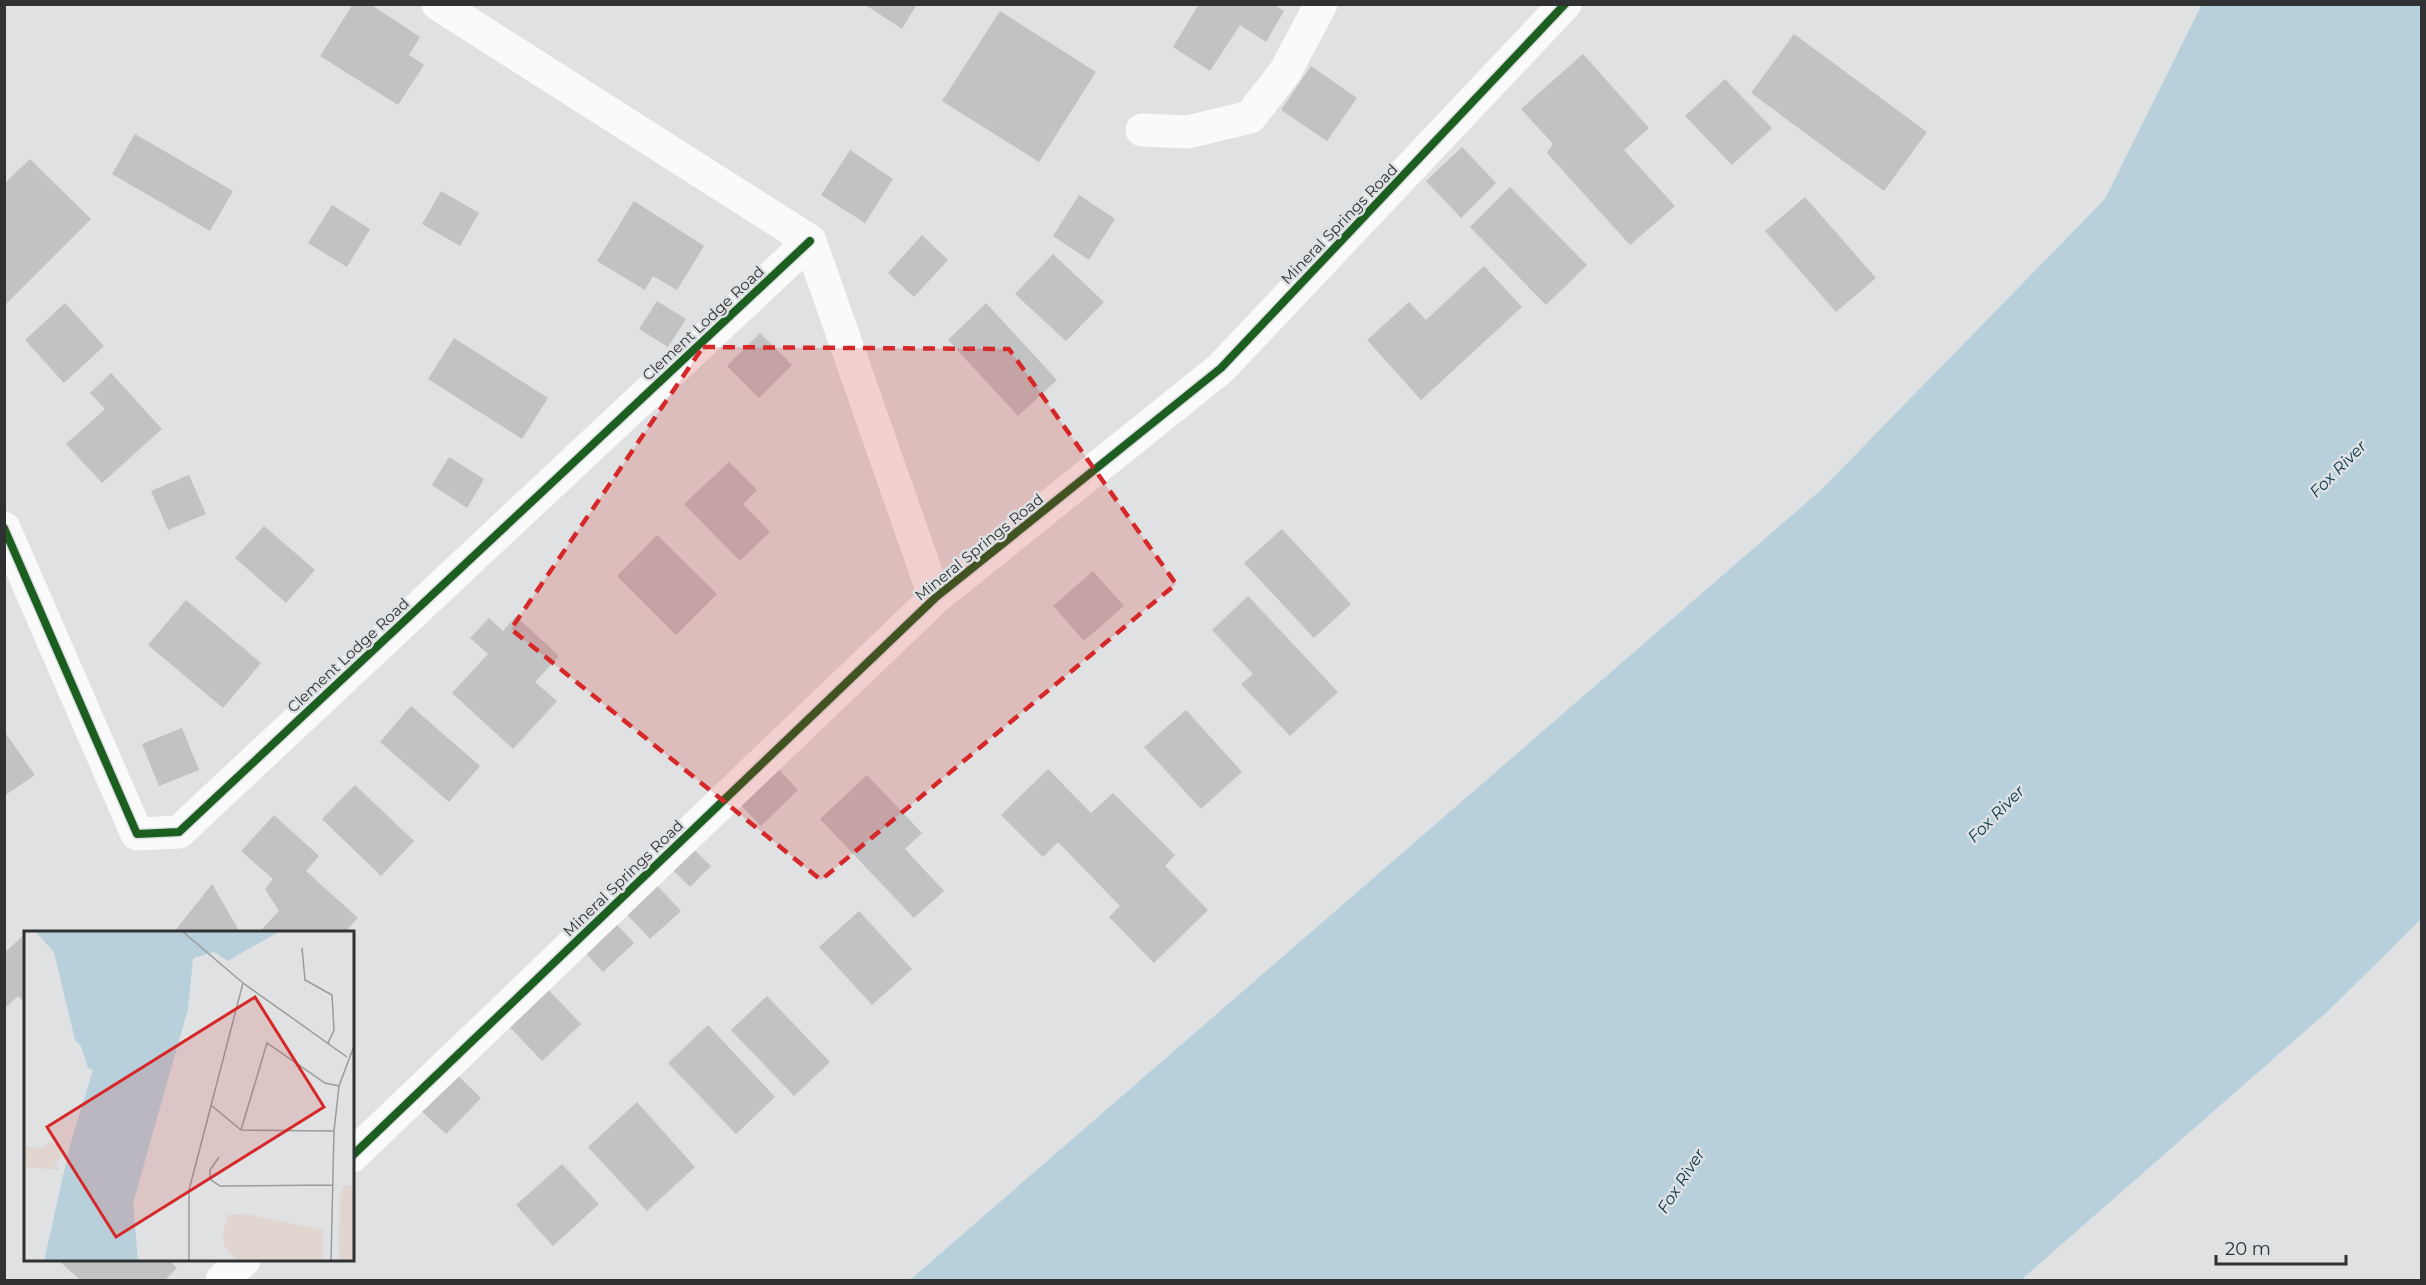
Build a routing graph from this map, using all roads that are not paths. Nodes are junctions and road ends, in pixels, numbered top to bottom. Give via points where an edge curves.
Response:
1 (438, 4) edge
2 (1321, 4) edge
3 (1565, 4) edge
4 (1142, 130) dead end
5 (810, 242) junction
6 (4, 528) edge
7 (935, 598) junction
8 (354, 1153) edge
9 (243, 1261) edge
10 (222, 1281) edge

1 - 5 street
2 - 4 street via 1285,72 1250,117 1188,132
3 - 7 street, Mineral Springs Road via 1221,368
5 - 6 street, Clement Lodge Road via 178,832 137,834
5 - 7 street
7 - 8 street, Mineral Springs Road
9 - 10 street

